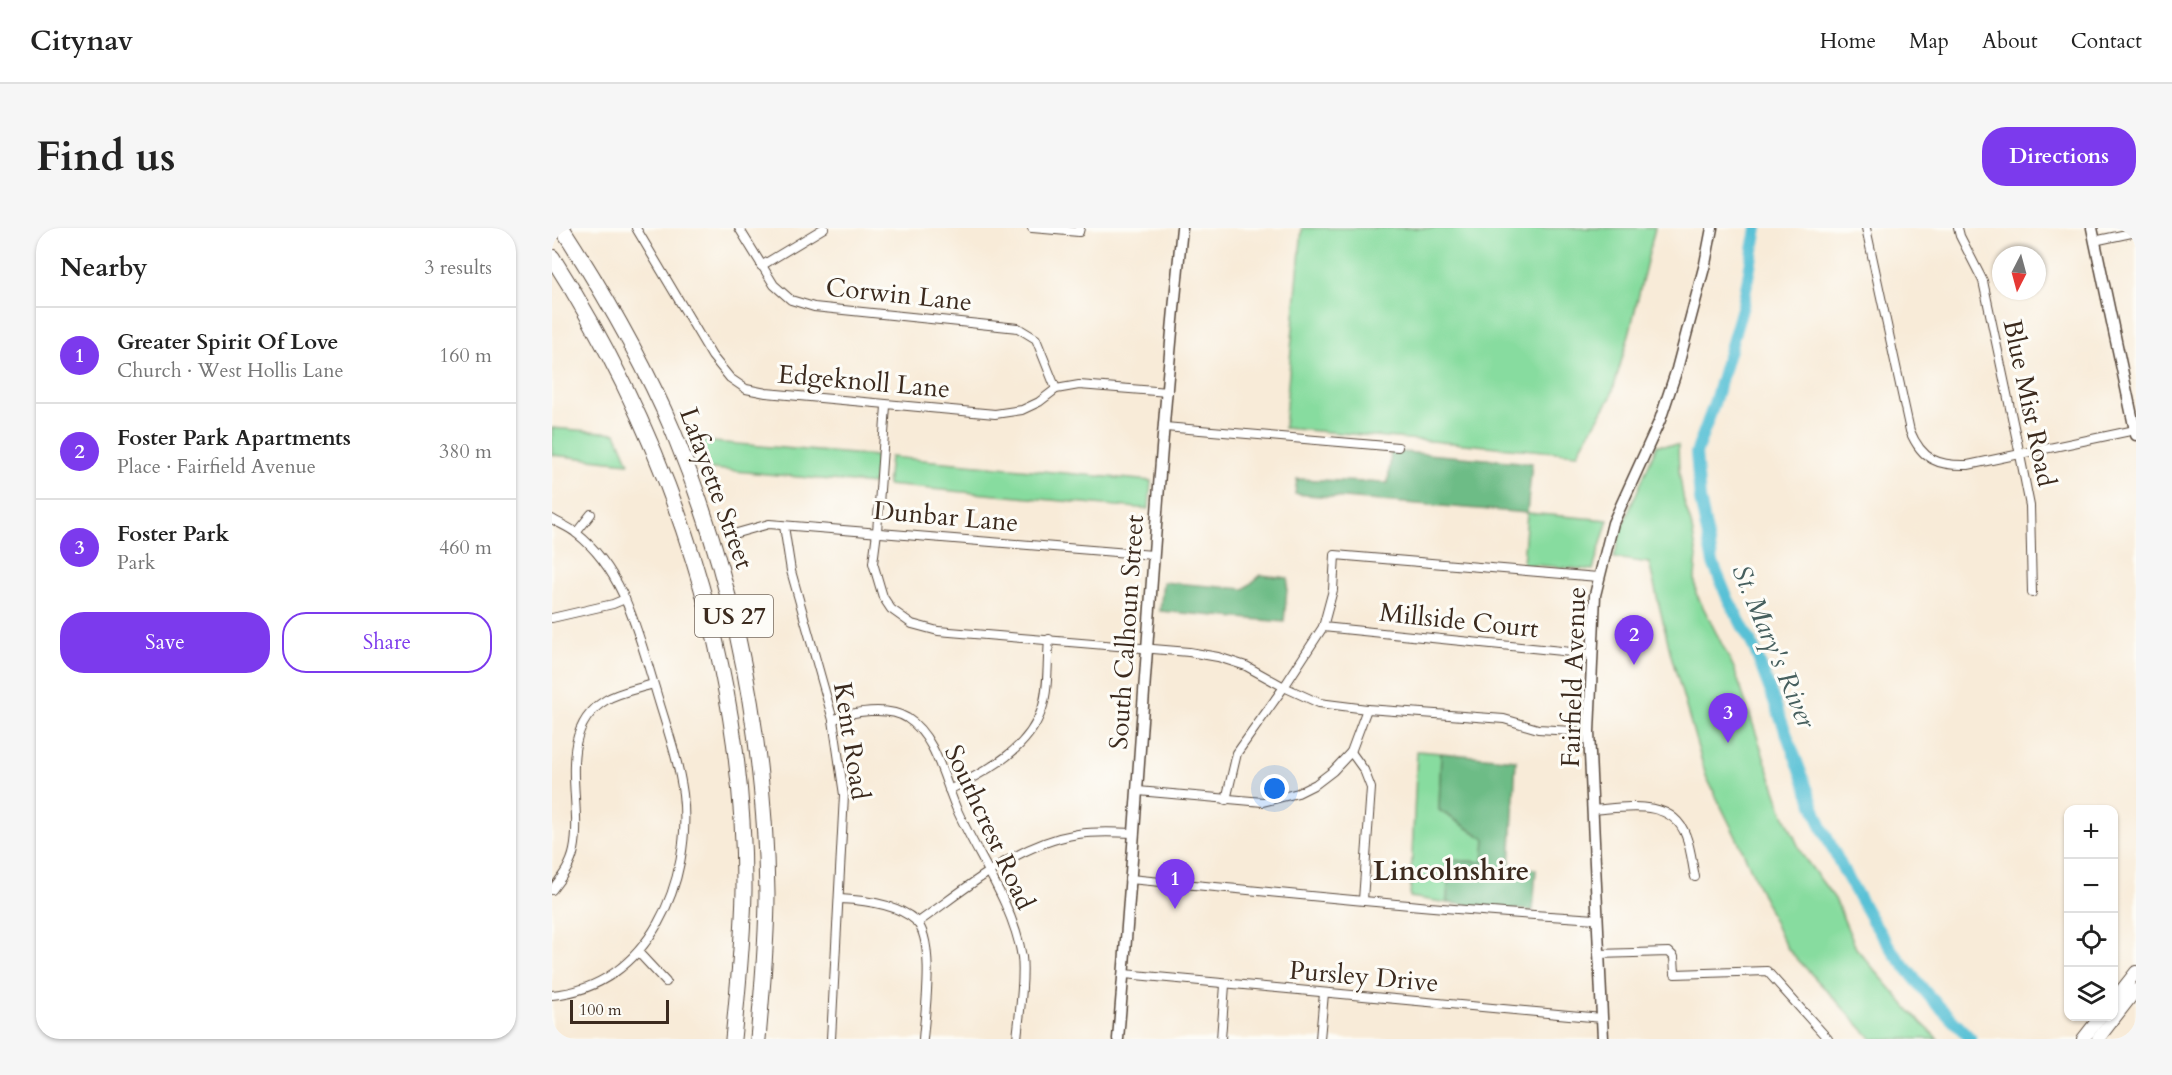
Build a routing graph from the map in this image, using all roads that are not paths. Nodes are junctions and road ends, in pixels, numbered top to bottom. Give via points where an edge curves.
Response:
1 (562, 228) edge
2 (636, 228) edge
3 (739, 228) edge
4 (824, 228) edge
5 (1032, 228) edge
6 (1182, 228) edge
7 (1712, 228) edge
8 (1866, 228) edge
9 (1959, 228) edge
10 (2092, 228) edge
11 (1079, 230) edge
12 (2136, 232) edge
13 (2094, 241) junction
14 (552, 257) edge
15 (761, 266) junction
16 (1056, 389) junction
17 (1168, 392) junction
18 (886, 406) junction
19 (1165, 427) junction
20 (2136, 432) edge
21 (1398, 447) dead end
22 (2020, 455) junction
23 (591, 514) dead end
24 (552, 519) edge
25 (784, 526) junction
26 (877, 531) junction
27 (576, 533) junction
28 (737, 533) dead end
29 (1153, 555) junction
30 (1598, 577) junction
31 (2032, 593) dead end
32 (625, 599) junction
33 (552, 618) edge
34 (1323, 627) junction
35 (1049, 639) junction
36 (1148, 650) junction
37 (1592, 654) junction
38 (653, 684) junction
39 (1284, 687) junction
40 (1367, 709) junction
41 (832, 720) junction
42 (1589, 732) junction
43 (1351, 752) junction
44 (949, 790) junction
45 (1138, 791) junction
46 (1226, 800) junction
47 (1592, 810) junction
48 (1133, 833) junction
49 (989, 872) junction
50 (1695, 877) dead end
51 (1130, 879) junction
52 (552, 890) edge
53 (840, 899) junction
54 (1363, 900) junction
55 (1596, 919) junction
56 (917, 923) junction
57 (638, 952) junction
58 (1598, 954) junction
59 (2136, 972) edge
60 (1124, 974) junction
61 (666, 982) dead end
62 (1226, 985) junction
63 (2136, 990) edge
64 (1324, 993) junction
65 (552, 995) edge
66 (2118, 995) edge
67 (1602, 1018) junction
68 (2098, 1021) edge
69 (1819, 1029) junction
70 (733, 1039) edge
71 (758, 1039) edge
72 (831, 1039) edge
73 (923, 1039) edge
74 (1017, 1039) edge
75 (1118, 1039) edge
76 (1221, 1039) edge
77 (1320, 1039) edge
78 (1603, 1039) edge
79 (1814, 1039) edge
80 (1828, 1039) edge
81 (2083, 1039) edge
82 (2098, 1039) edge

1 - 71 highway, Lafayette Street / US 27 via 644,369 704,512 729,591 753,713 764,831 765,964
2 - 18 street, Edgeknoll Lane via 712,356 730,378 746,389 766,393
3 - 15 street, Corwin Lane
4 - 15 street
5 - 11 street
6 - 17 street, South Calhoun Street
7 - 30 street, Fairfield Avenue via 1677,369 1660,420 1613,522
8 - 22 street via 1914,442 1928,457 1945,466
9 - 22 street, Blue Mist Road via 1983,281
10 - 13 street
12 - 13 street
13 - 20 street
14 - 70 highway, Lafayette Street / US 27 via 622,380 650,440 705,598 729,717 742,832 743,903
15 - 16 street, Corwin Lane via 791,300 814,307 1018,327 1036,339
16 - 17 street, Edgeknoll Lane via 1079,385
16 - 18 street, Edgeknoll Lane via 1022,410 995,414
17 - 19 street, South Calhoun Street
18 - 26 street
19 - 21 street
19 - 29 street, South Calhoun Street
20 - 22 street
22 - 31 street, Blue Mist Road via 2030,506
23 - 27 street
24 - 27 street
25 - 26 street, Dunbar Lane
25 - 28 street, Dunbar Lane via 769,524
25 - 41 street, Kent Road via 791,571
26 - 29 street, Dunbar Lane
26 - 35 street via 873,563 883,597 902,618 938,631
27 - 32 street via 610,571
29 - 36 street, South Calhoun Street
30 - 34 street via 1335,555 1333,590
30 - 37 street, Fairfield Avenue
32 - 33 street
32 - 38 street
34 - 37 street, Millside Court
34 - 39 street
35 - 36 street
35 - 44 street via 1042,707 1028,735 985,772
36 - 39 street via 1218,657 1246,666
36 - 45 street, South Calhoun Street
37 - 42 street, Fairfield Avenue
38 - 52 street via 607,699 582,725 575,751 574,849
38 - 57 street via 679,774 684,836 667,905
39 - 40 street via 1319,703
39 - 46 street via 1237,753
40 - 42 street via 1504,719 1538,729
40 - 43 street
41 - 44 street, Southcrest Road via 872,710 905,716 920,728
41 - 53 street, Kent Road via 844,795
42 - 47 street, Fairfield Avenue
43 - 46 street via 1333,771 1298,793 1263,802
43 - 54 street via 1371,788
44 - 49 street, Southcrest Road
45 - 46 street
45 - 48 street, South Calhoun Street
47 - 50 street via 1648,807 1669,814 1686,837
47 - 55 street, Fairfield Avenue
48 - 49 street via 1064,837 1035,846
48 - 51 street, South Calhoun Street
49 - 56 street
49 - 74 street, Southcrest Road via 1008,909 1022,958
51 - 54 street
51 - 60 street, South Calhoun Street
53 - 56 street via 875,902
53 - 72 street, Kent Road
54 - 55 street
55 - 58 street, Fairfield Avenue
56 - 73 street via 928,956
57 - 61 street
57 - 65 street via 602,981 576,992
58 - 67 street, Fairfield Avenue
58 - 69 street via 1669,952 1674,957 1675,974 1767,970
59 - 66 main road
60 - 62 street, Pursley Drive
60 - 75 street, South Calhoun Street
62 - 64 street, Pursley Drive
62 - 76 street
63 - 82 main road
64 - 67 street, Pursley Drive
64 - 77 street
67 - 78 street, Fairfield Avenue
68 - 81 main road
69 - 79 street
69 - 80 street

